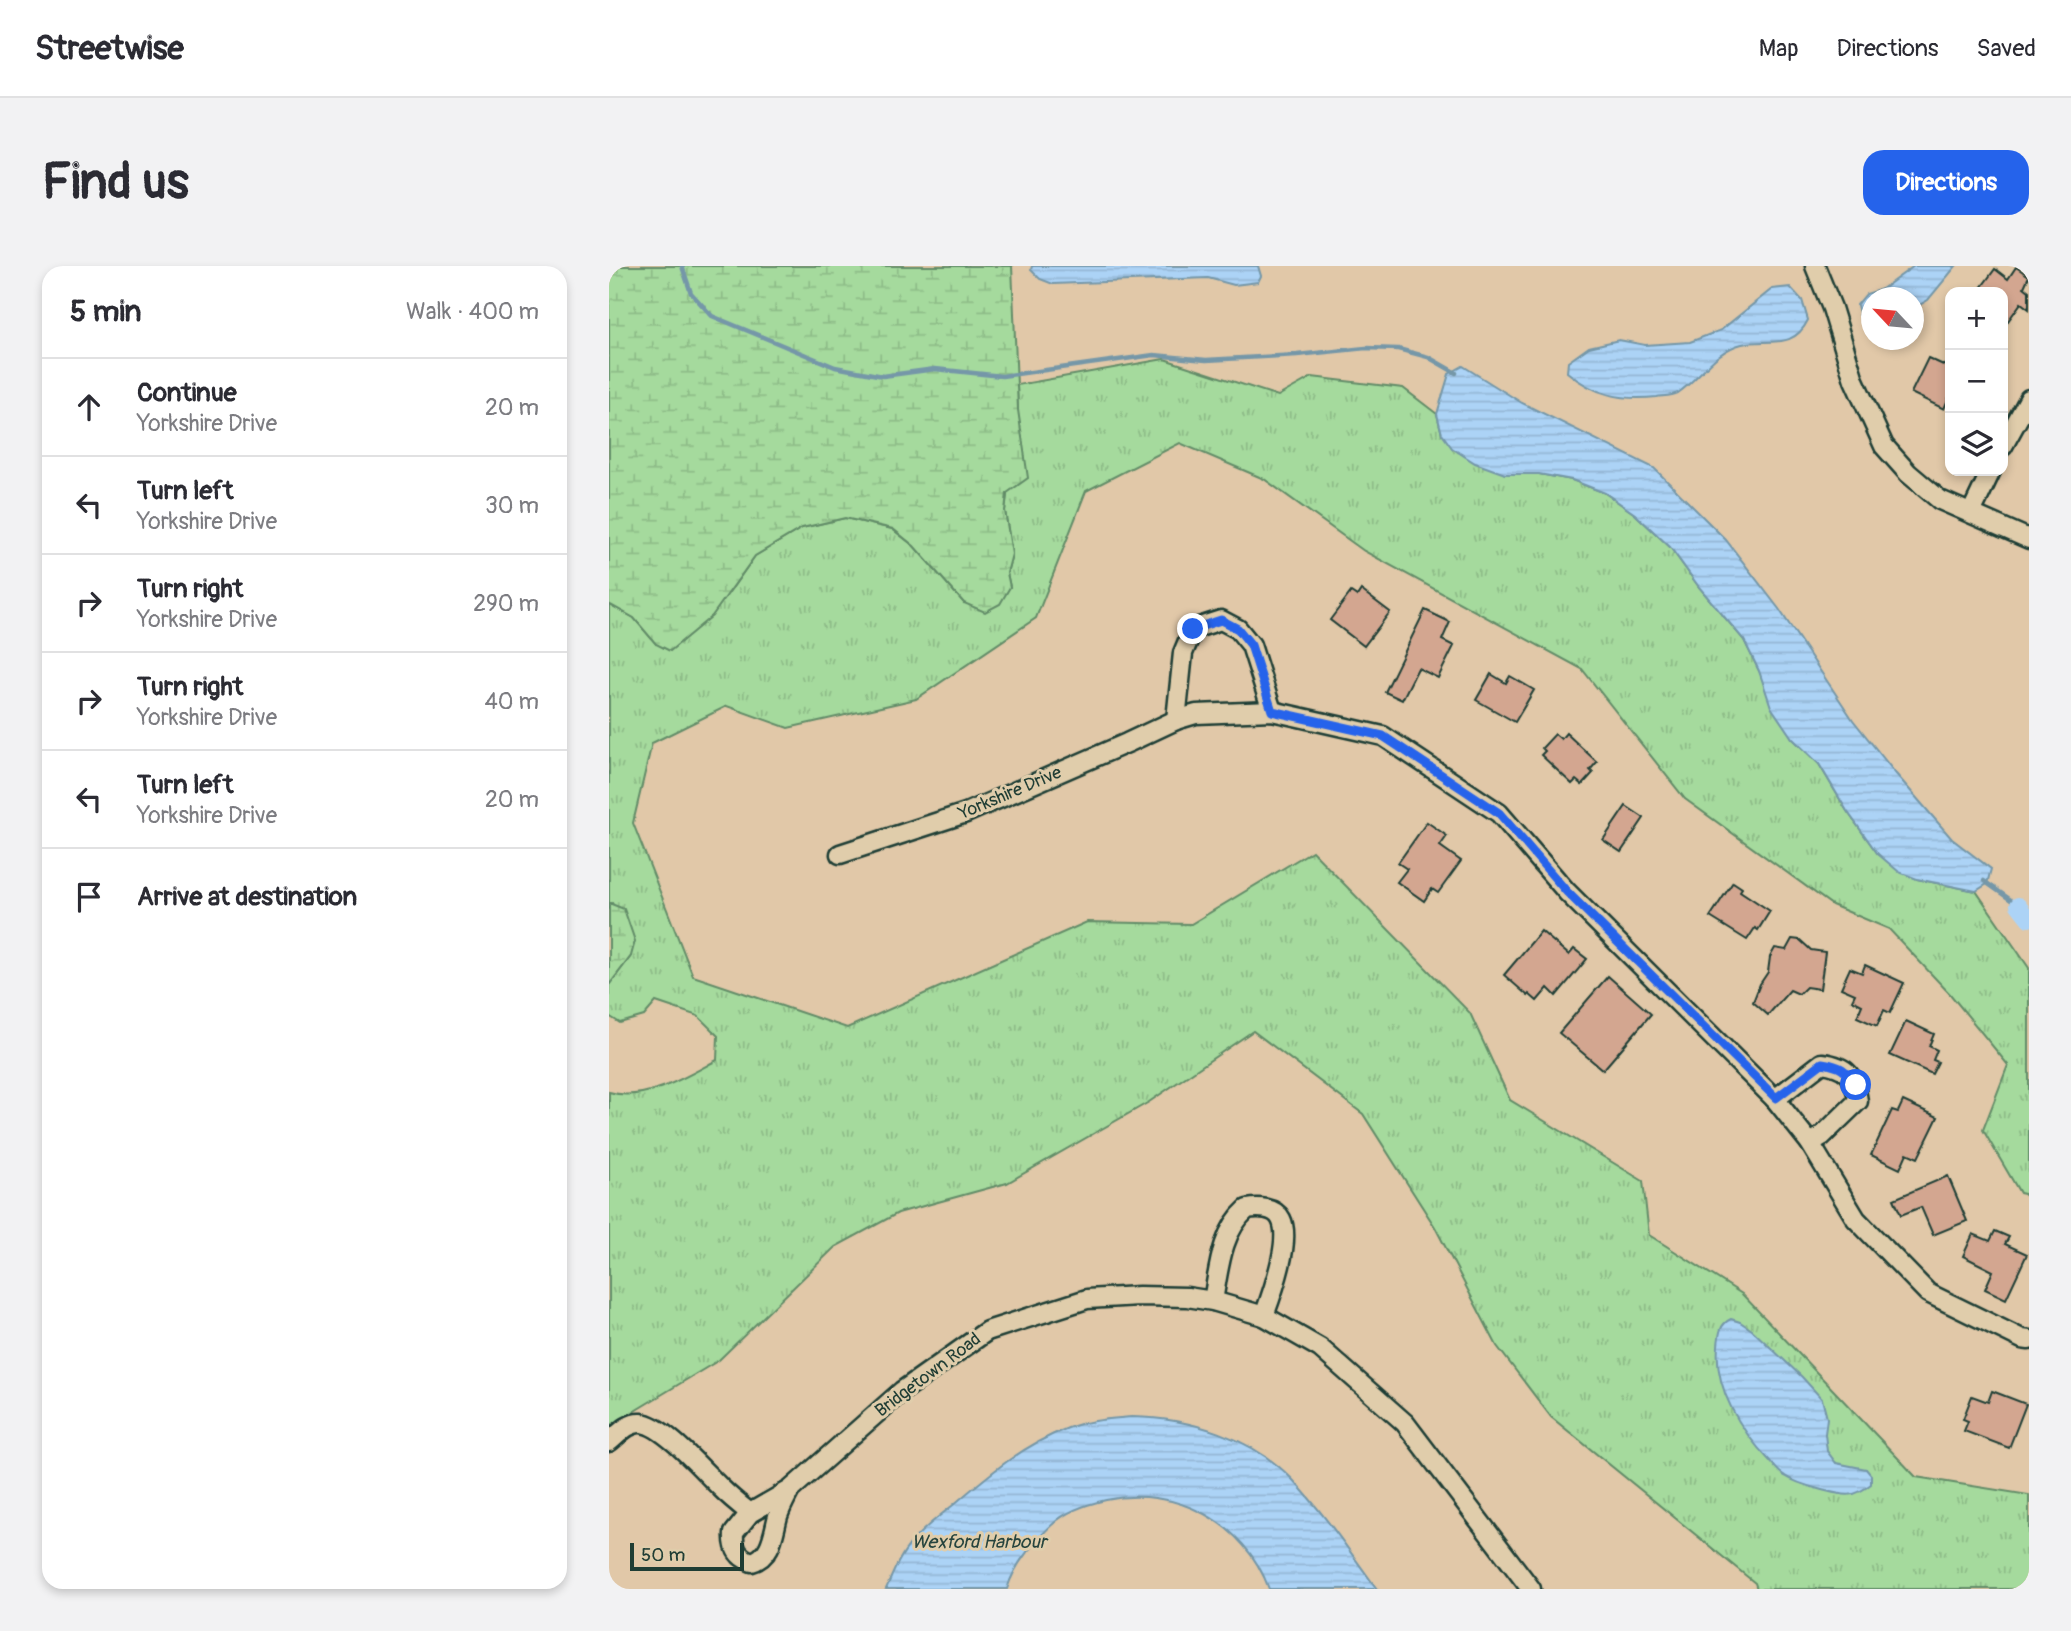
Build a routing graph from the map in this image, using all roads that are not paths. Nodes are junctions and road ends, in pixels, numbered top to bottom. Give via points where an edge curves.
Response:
1 (1815, 266) edge
2 (2029, 399) edge
3 (2008, 437) edge
4 (1989, 476) edge
5 (1971, 513) junction
6 (2029, 539) edge
7 (1272, 711) junction
8 (1176, 720) junction
9 (840, 855) dead end
10 (1776, 1098) junction
11 (1810, 1143) junction
12 (1213, 1301) junction
13 (1264, 1316) junction
14 (2029, 1340) edge
15 (609, 1442) edge
16 (790, 1490) junction
17 (750, 1513) junction
18 (1531, 1589) edge

1 - 5 street via 1854,380 1884,446 1940,500
2 - 3 street
4 - 5 street
5 - 6 street
7 - 8 street, Yorkshire Drive via 1196,714
7 - 8 street via 1251,645 1238,629 1221,620 1193,629 1183,653
7 - 10 street, Yorkshire Drive via 1383,736 1499,813 1567,892
8 - 9 street, Yorkshire Drive via 966,813
10 - 11 street, Yorkshire Drive
10 - 11 street via 1822,1063 1845,1070 1856,1085 1858,1101
11 - 14 street, Yorkshire Drive via 1856,1219 1928,1293
12 - 13 street, Bridgetown Road
12 - 13 street via 1230,1228 1247,1209 1268,1209 1281,1218 1284,1230
12 - 16 street, Bridgetown Road via 1139,1296 1087,1299 987,1331 902,1391
13 - 18 street, Bridgetown Road via 1320,1348 1405,1423
15 - 17 street via 631,1424 652,1426
16 - 17 street, Bridgetown Road
16 - 17 street, Bridgetown Road via 767,1553 752,1562 739,1555 734,1541 734,1533

